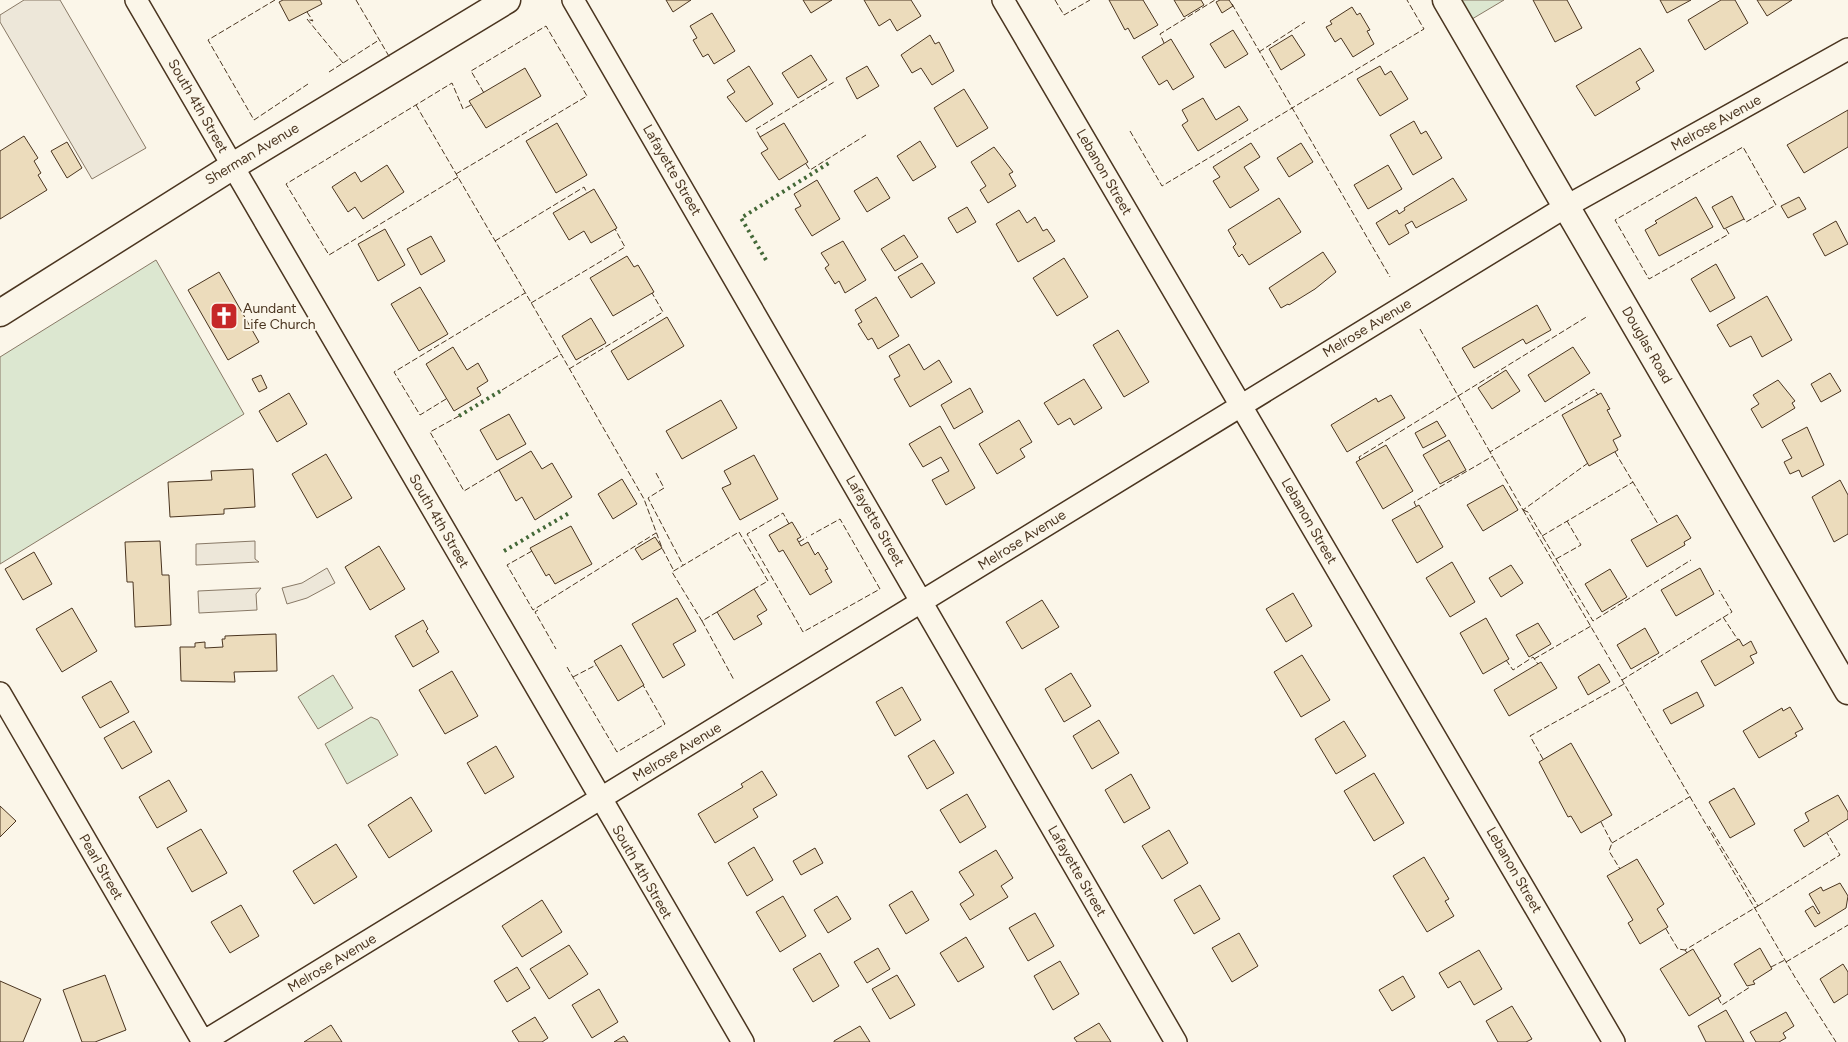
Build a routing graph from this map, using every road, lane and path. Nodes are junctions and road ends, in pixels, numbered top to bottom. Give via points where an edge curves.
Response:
1 (136, 0) edge
2 (507, 0) edge
3 (573, 0) edge
4 (1003, 0) edge
5 (1446, 0) edge
6 (1848, 49) edge
7 (233, 166) junction
8 (1567, 206) junction
9 (0, 313) edge
10 (1241, 404) junction
11 (922, 602) junction
12 (1848, 691) edge
13 (0, 693) edge
14 (600, 799) junction
15 (203, 1042) edge
16 (742, 1042) edge
17 (1176, 1042) edge
18 (1614, 1042) edge

1 - 7 street, South 4th Street
2 - 7 street, Sherman Avenue
3 - 11 street, Lafayette Street
4 - 10 street, Lebanon Street
5 - 8 street, Douglas Road
6 - 8 street, Melrose Avenue
7 - 9 street, Sherman Avenue
7 - 14 street, South 4th Street
8 - 10 street, Melrose Avenue
8 - 12 street, Douglas Road
10 - 11 street, Melrose Avenue
10 - 18 street, Lebanon Street
11 - 14 street, Melrose Avenue
11 - 17 street, Lafayette Street
13 - 15 street, Pearl Street
14 - 15 street, Melrose Avenue
14 - 16 street, South 4th Street

